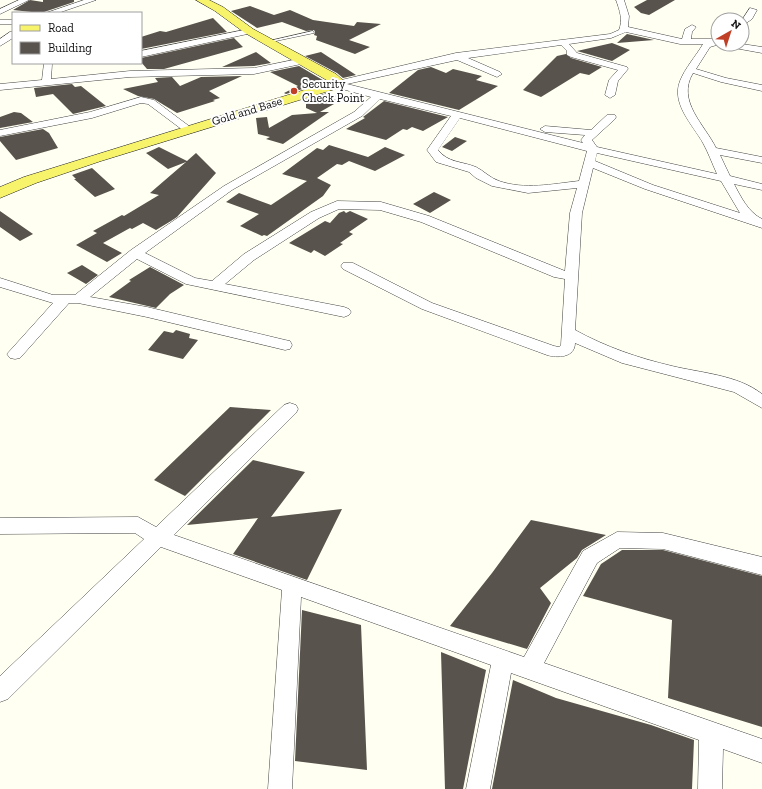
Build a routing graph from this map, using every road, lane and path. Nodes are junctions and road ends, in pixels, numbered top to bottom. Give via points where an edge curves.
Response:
1 (25, 0) edge
2 (92, 0) edge
3 (200, 0) edge
4 (620, 0) edge
5 (753, 10) dead end
6 (0, 12) edge
7 (55, 12) edge
8 (750, 18) edge
9 (0, 22) edge
10 (12, 22) edge
11 (692, 27) dead end
12 (624, 28) junction
13 (249, 31) junction
14 (313, 32) dead end
15 (12, 35) edge
16 (271, 41) junction
17 (686, 41) junction
18 (710, 42) edge
19 (0, 43) edge
20 (563, 43) junction
21 (710, 44) edge
22 (750, 48) edge
23 (762, 50) edge
24 (142, 54) edge
25 (456, 56) junction
26 (303, 61) junction
27 (48, 64) edge
28 (123, 64) edge
29 (691, 70) junction
30 (124, 74) junction
31 (497, 74) dead end
32 (46, 83) junction
33 (340, 83) junction
34 (0, 87) edge
35 (762, 88) edge
36 (610, 95) dead end
37 (378, 96) junction
38 (458, 115) junction
39 (611, 117) dead end
40 (510, 127) junction
41 (188, 129) junction
42 (0, 133) edge
43 (593, 133) junction
44 (711, 150) junction
45 (591, 156) junction
46 (762, 160) edge
47 (724, 177) junction
48 (584, 184) junction
49 (762, 186) edge
50 (0, 193) edge
51 (761, 224) edge
52 (136, 254) junction
53 (348, 266) dead end
54 (572, 276) junction
55 (0, 282) edge
56 (214, 286) junction
57 (72, 299) junction
58 (344, 312) dead end
59 (568, 332) junction
60 (285, 345) dead end
61 (15, 354) dead end
62 (762, 402) edge
63 (290, 409) dead end
64 (0, 526) edge
65 (157, 537) junction
66 (762, 566) edge
67 (292, 585) junction
68 (503, 659) junction
69 (530, 668) junction
70 (0, 691) edge
71 (711, 733) junction
72 (762, 751) edge
73 (280, 789) edge
74 (478, 789) edge
75 (710, 789) edge

1 - 6 street
2 - 7 street
3 - 13 main road via 219,9
4 - 12 street via 626,16
5 - 8 street
9 - 10 street
11 - 17 street via 688,30
12 - 17 street
12 - 20 street via 622,32 611,36
13 - 16 main road
13 - 24 street
14 - 16 lane
15 - 19 street
16 - 26 main road
17 - 18 street
20 - 25 street
20 - 36 street via 574,55 624,69 614,80
21 - 29 street
22 - 23 street
25 - 31 street
25 - 33 street
26 - 30 street via 254,71
26 - 33 main road
27 - 32 street
28 - 30 street
29 - 35 street
29 - 44 street via 684,79 682,88 685,102
30 - 32 street
32 - 34 street
33 - 37 street via 345,87
33 - 41 main road, Gold and Base
37 - 38 street
37 - 52 street via 358,114 228,188
38 - 40 street
38 - 48 street via 432,150 440,160 473,170 496,184 528,190
39 - 43 street
40 - 43 street
40 - 45 street
41 - 42 street via 151,102 140,100 92,115
41 - 50 main road, Gold and Base via 42,176
43 - 45 street via 586,140
44 - 46 street
44 - 47 street
45 - 47 street
45 - 48 street
45 - 51 street via 649,187
47 - 49 street
47 - 51 street via 750,218
48 - 54 street via 576,213
52 - 56 street via 191,280
52 - 57 street
53 - 59 street via 427,306 552,351 562,352 568,346
54 - 56 street via 559,274 425,219 381,206 336,205 315,215 256,253
54 - 59 street
55 - 57 street via 52,299
56 - 58 street
57 - 60 street via 147,312
57 - 61 street
59 - 62 street via 616,356 738,387 750,392
63 - 65 street
64 - 65 street via 138,525
65 - 67 street
65 - 70 street
66 - 69 street via 663,541 617,540 590,557
67 - 68 street
67 - 73 street
68 - 69 street
68 - 74 street
69 - 71 street
71 - 72 street
71 - 75 street

